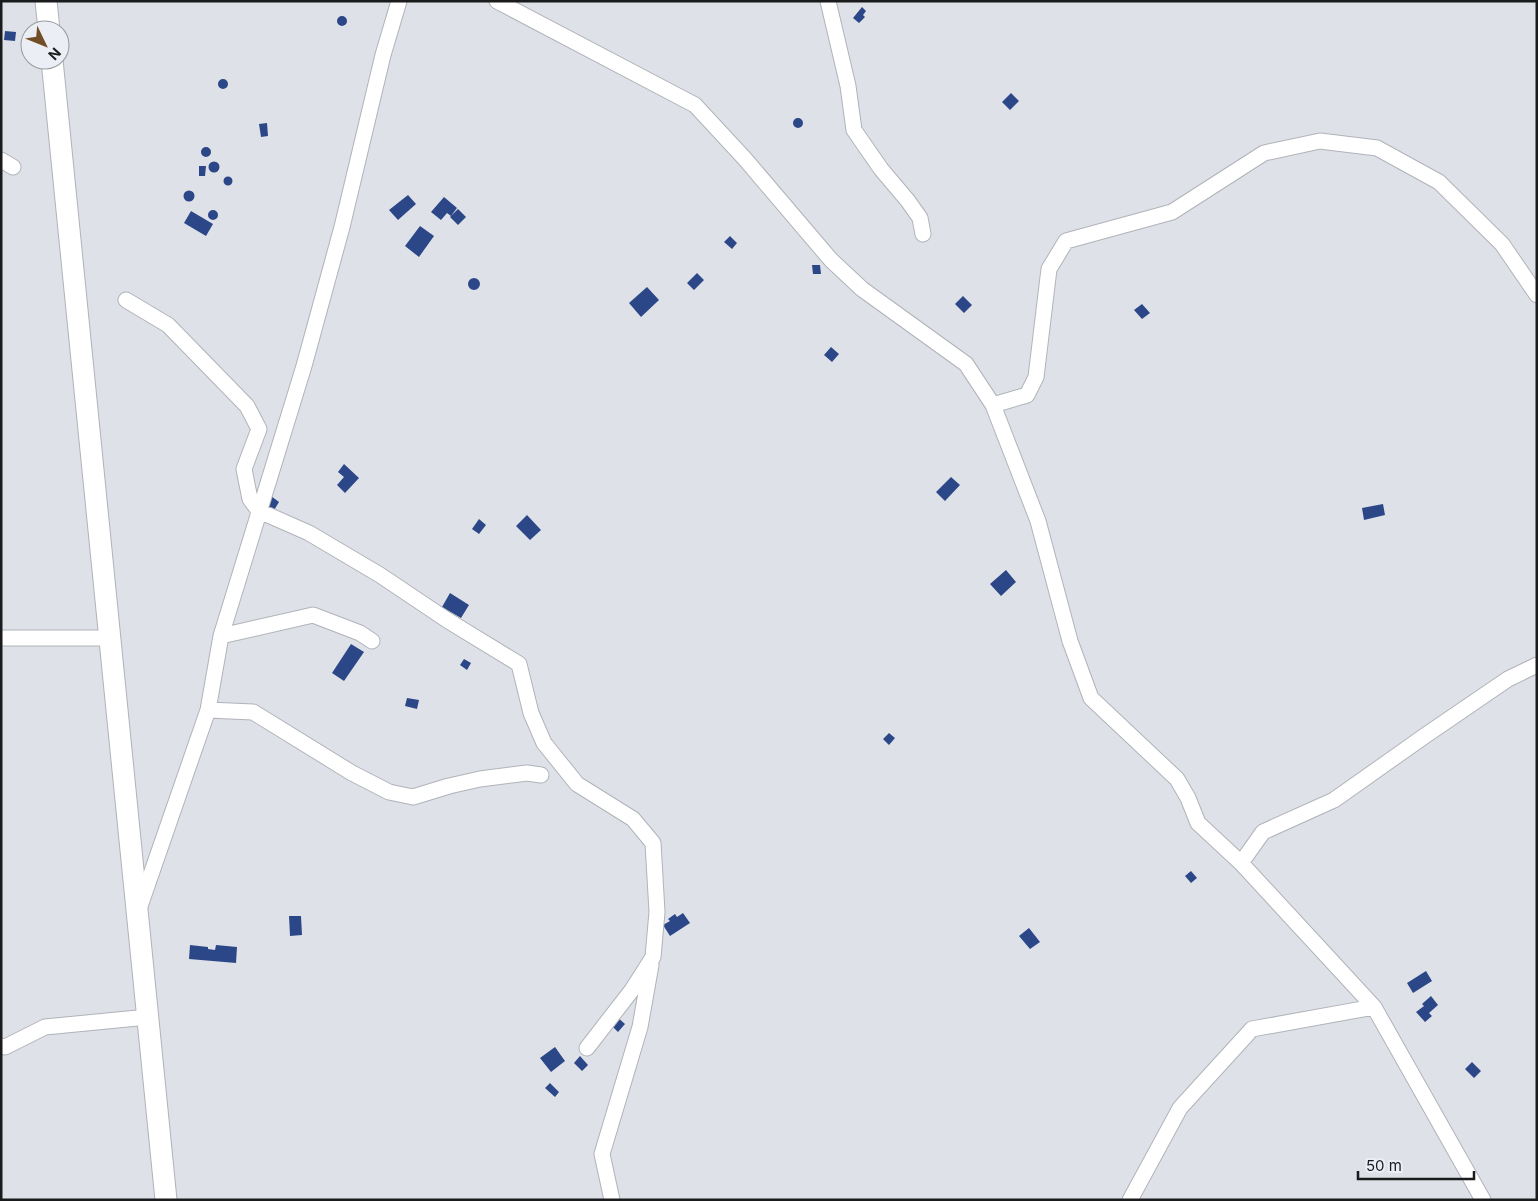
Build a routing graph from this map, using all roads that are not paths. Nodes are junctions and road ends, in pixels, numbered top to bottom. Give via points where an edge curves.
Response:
1 (46, 1) edge
2 (400, 1) edge
3 (828, 1) edge
4 (499, 2) edge
5 (48, 20) edge
6 (53, 70) edge
7 (923, 234) dead end
8 (1537, 295) edge
9 (126, 300) dead end
10 (993, 405) junction
11 (259, 511) junction
12 (221, 636) junction
13 (1, 638) edge
14 (110, 638) junction
15 (372, 641) dead end
16 (1537, 665) edge
17 (208, 710) junction
18 (541, 775) dead end
19 (1241, 863) junction
20 (138, 912) junction
21 (653, 957) junction
22 (1374, 1007) junction
23 (148, 1017) junction
24 (1, 1046) edge
25 (587, 1048) dead end
26 (166, 1200) edge
27 (612, 1200) edge
28 (1130, 1200) edge
29 (1483, 1200) edge

1 - 5 main road
2 - 11 street via 383,55 342,227 304,366
3 - 7 street via 848,86 854,130 920,218
4 - 10 street via 695,105 831,260 862,289 966,364
6 - 14 main road
8 - 10 street via 1502,244 1439,182 1377,148 1320,140 1264,153 1172,212 1066,241 1049,269 1036,377 1027,395
9 - 11 street via 168,325 247,406 259,429 244,469 250,499
10 - 19 street via 1038,521 1070,641 1090,698 1177,779 1198,823
11 - 12 street
11 - 21 street via 317,538 380,575 519,664 531,713 544,743 577,784 633,819 653,844 657,912
12 - 15 street via 314,615
12 - 17 street
13 - 14 street
14 - 20 main road
16 - 19 street via 1508,679 1334,800 1263,832
17 - 18 street via 253,712 352,773 389,792 413,797 480,778 527,773
17 - 20 street
19 - 22 street
20 - 23 main road
21 - 25 street
21 - 27 street via 640,1027 602,1154
22 - 28 street via 1252,1030 1180,1108
22 - 29 street
23 - 24 street via 45,1027 5,1047
23 - 26 main road

